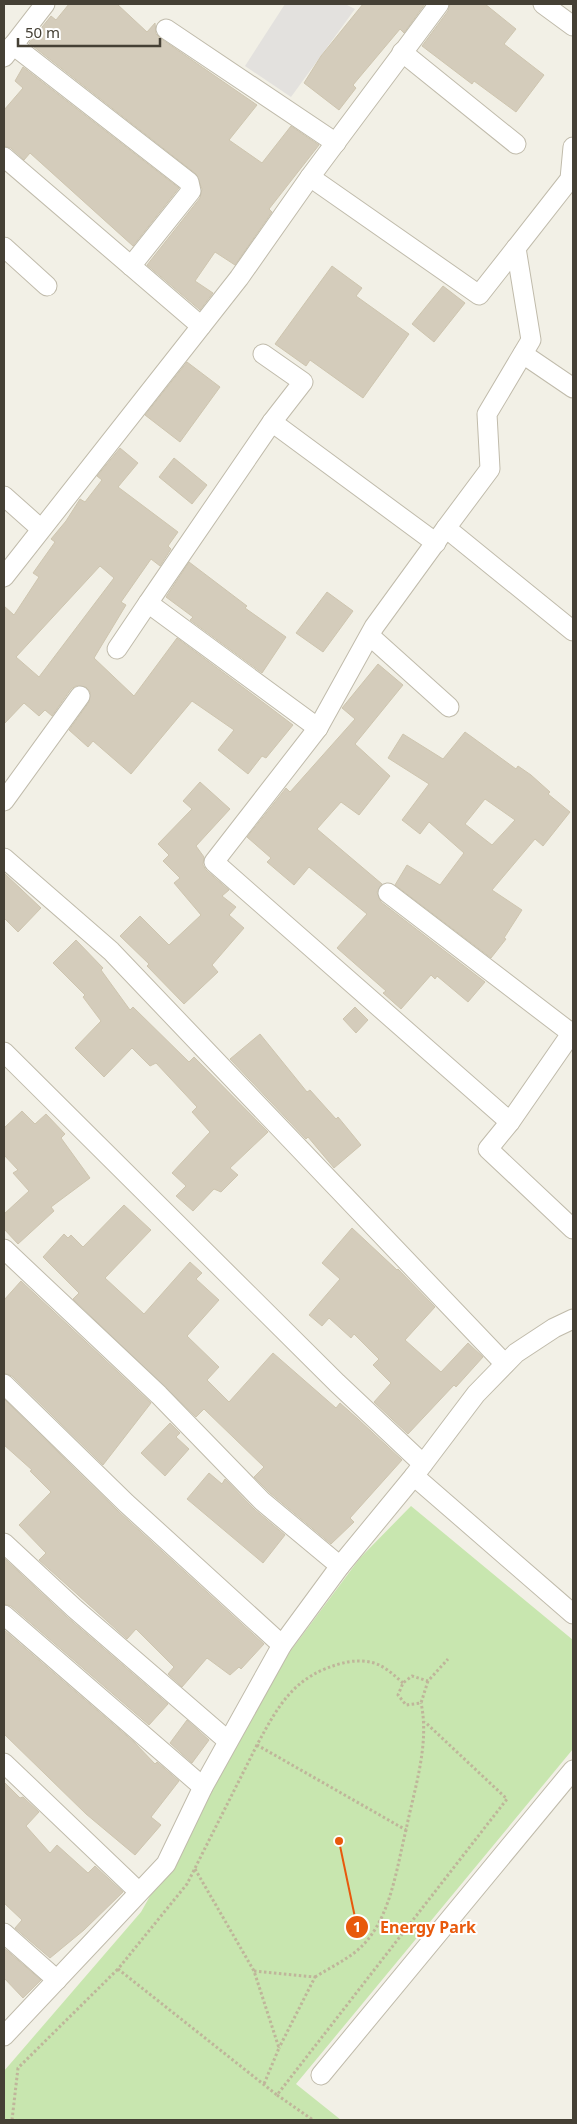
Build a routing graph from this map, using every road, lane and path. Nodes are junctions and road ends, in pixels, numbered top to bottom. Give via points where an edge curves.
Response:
1 (46, 4) edge
2 (440, 4) edge
3 (543, 4) edge
4 (573, 26) edge
5 (166, 29) dead end
6 (9, 51) edge
7 (402, 52) junction
8 (336, 143) junction
9 (516, 144) dead end
10 (573, 147) edge
11 (4, 157) edge
12 (310, 177) junction
13 (571, 180) edge
14 (4, 247) edge
15 (516, 248) junction
16 (131, 266) junction
17 (47, 286) dead end
18 (201, 326) junction
19 (263, 354) dead end
20 (523, 354) junction
21 (573, 388) edge
22 (272, 422) junction
23 (4, 496) edge
24 (41, 529) junction
25 (441, 535) junction
26 (4, 577) edge
27 (148, 603) junction
28 (573, 631) edge
29 (370, 636) junction
30 (117, 649) dead end
31 (80, 696) dead end
32 (449, 707) dead end
33 (318, 728) junction
34 (4, 801) edge
35 (4, 858) edge
36 (388, 893) dead end
37 (572, 1032) edge
38 (4, 1052) edge
39 (510, 1122) junction
40 (573, 1229) edge
41 (4, 1248) edge
42 (573, 1318) edge
43 (505, 1364) junction
44 (4, 1384) edge
45 (419, 1470) junction
46 (4, 1543) edge
47 (340, 1566) junction
48 (573, 1614) edge
49 (4, 1615) edge
50 (282, 1645) junction
51 (448, 1658) dead end
52 (428, 1681) junction
53 (403, 1683) junction
54 (421, 1704) junction
55 (425, 1722) junction
56 (228, 1741) junction
57 (256, 1745) junction
58 (4, 1763) edge
59 (573, 1770) edge
60 (203, 1787) junction
61 (406, 1830) junction
62 (195, 1869) junction
63 (139, 1892) junction
64 (4, 1933) edge
65 (118, 1969) junction
66 (254, 1971) junction
67 (315, 1977) junction
68 (57, 1980) junction
69 (4, 2036) edge
70 (279, 2048) junction
71 (321, 2075) dead end
72 (264, 2084) junction
73 (277, 2095) junction
74 (12, 2120) edge
75 (313, 2120) edge

1 - 6 street
2 - 7 street
3 - 4 street
5 - 8 street
6 - 16 street via 189,182 191,190 187,196
7 - 8 street
7 - 9 street
8 - 12 street
10 - 13 street
11 - 16 street
12 - 15 street via 479,295
12 - 18 street
13 - 15 street
14 - 17 street
15 - 20 street via 531,340
16 - 18 street
18 - 24 street
19 - 22 street via 303,382
20 - 21 street
20 - 25 street via 487,414 490,469
22 - 25 street
22 - 27 street
23 - 24 street
24 - 26 street
25 - 28 street
25 - 29 street
27 - 30 street
27 - 33 street
29 - 32 street
29 - 33 street
31 - 34 street
33 - 39 street via 214,862
35 - 43 street via 110,951
36 - 37 street
37 - 39 street
38 - 45 street
39 - 40 street via 488,1148
41 - 47 street via 159,1395 262,1501
42 - 43 street via 523,1348
43 - 45 street via 476,1394
44 - 50 street via 112,1490
45 - 47 street
45 - 48 street
46 - 56 street
47 - 50 street
49 - 60 street
50 - 56 street
51 - 52 path
52 - 53 path via 412,1676
52 - 54 path
53 - 54 path via 398,1695 406,1705
53 - 57 path via 380,1665 352,1660 321,1668 278,1707
54 - 55 path
55 - 61 path
55 - 73 path via 507,1799
56 - 60 street
57 - 61 path
57 - 62 path
58 - 63 street
59 - 71 street
60 - 63 street via 166,1864
61 - 67 path via 390,1895 373,1933 356,1952
62 - 65 path via 187,1884
62 - 66 path
63 - 68 street
64 - 68 street
65 - 72 path
65 - 74 path via 18,2068
66 - 67 path
66 - 70 path
67 - 70 path
68 - 69 street
70 - 72 path
72 - 73 path
73 - 75 path

